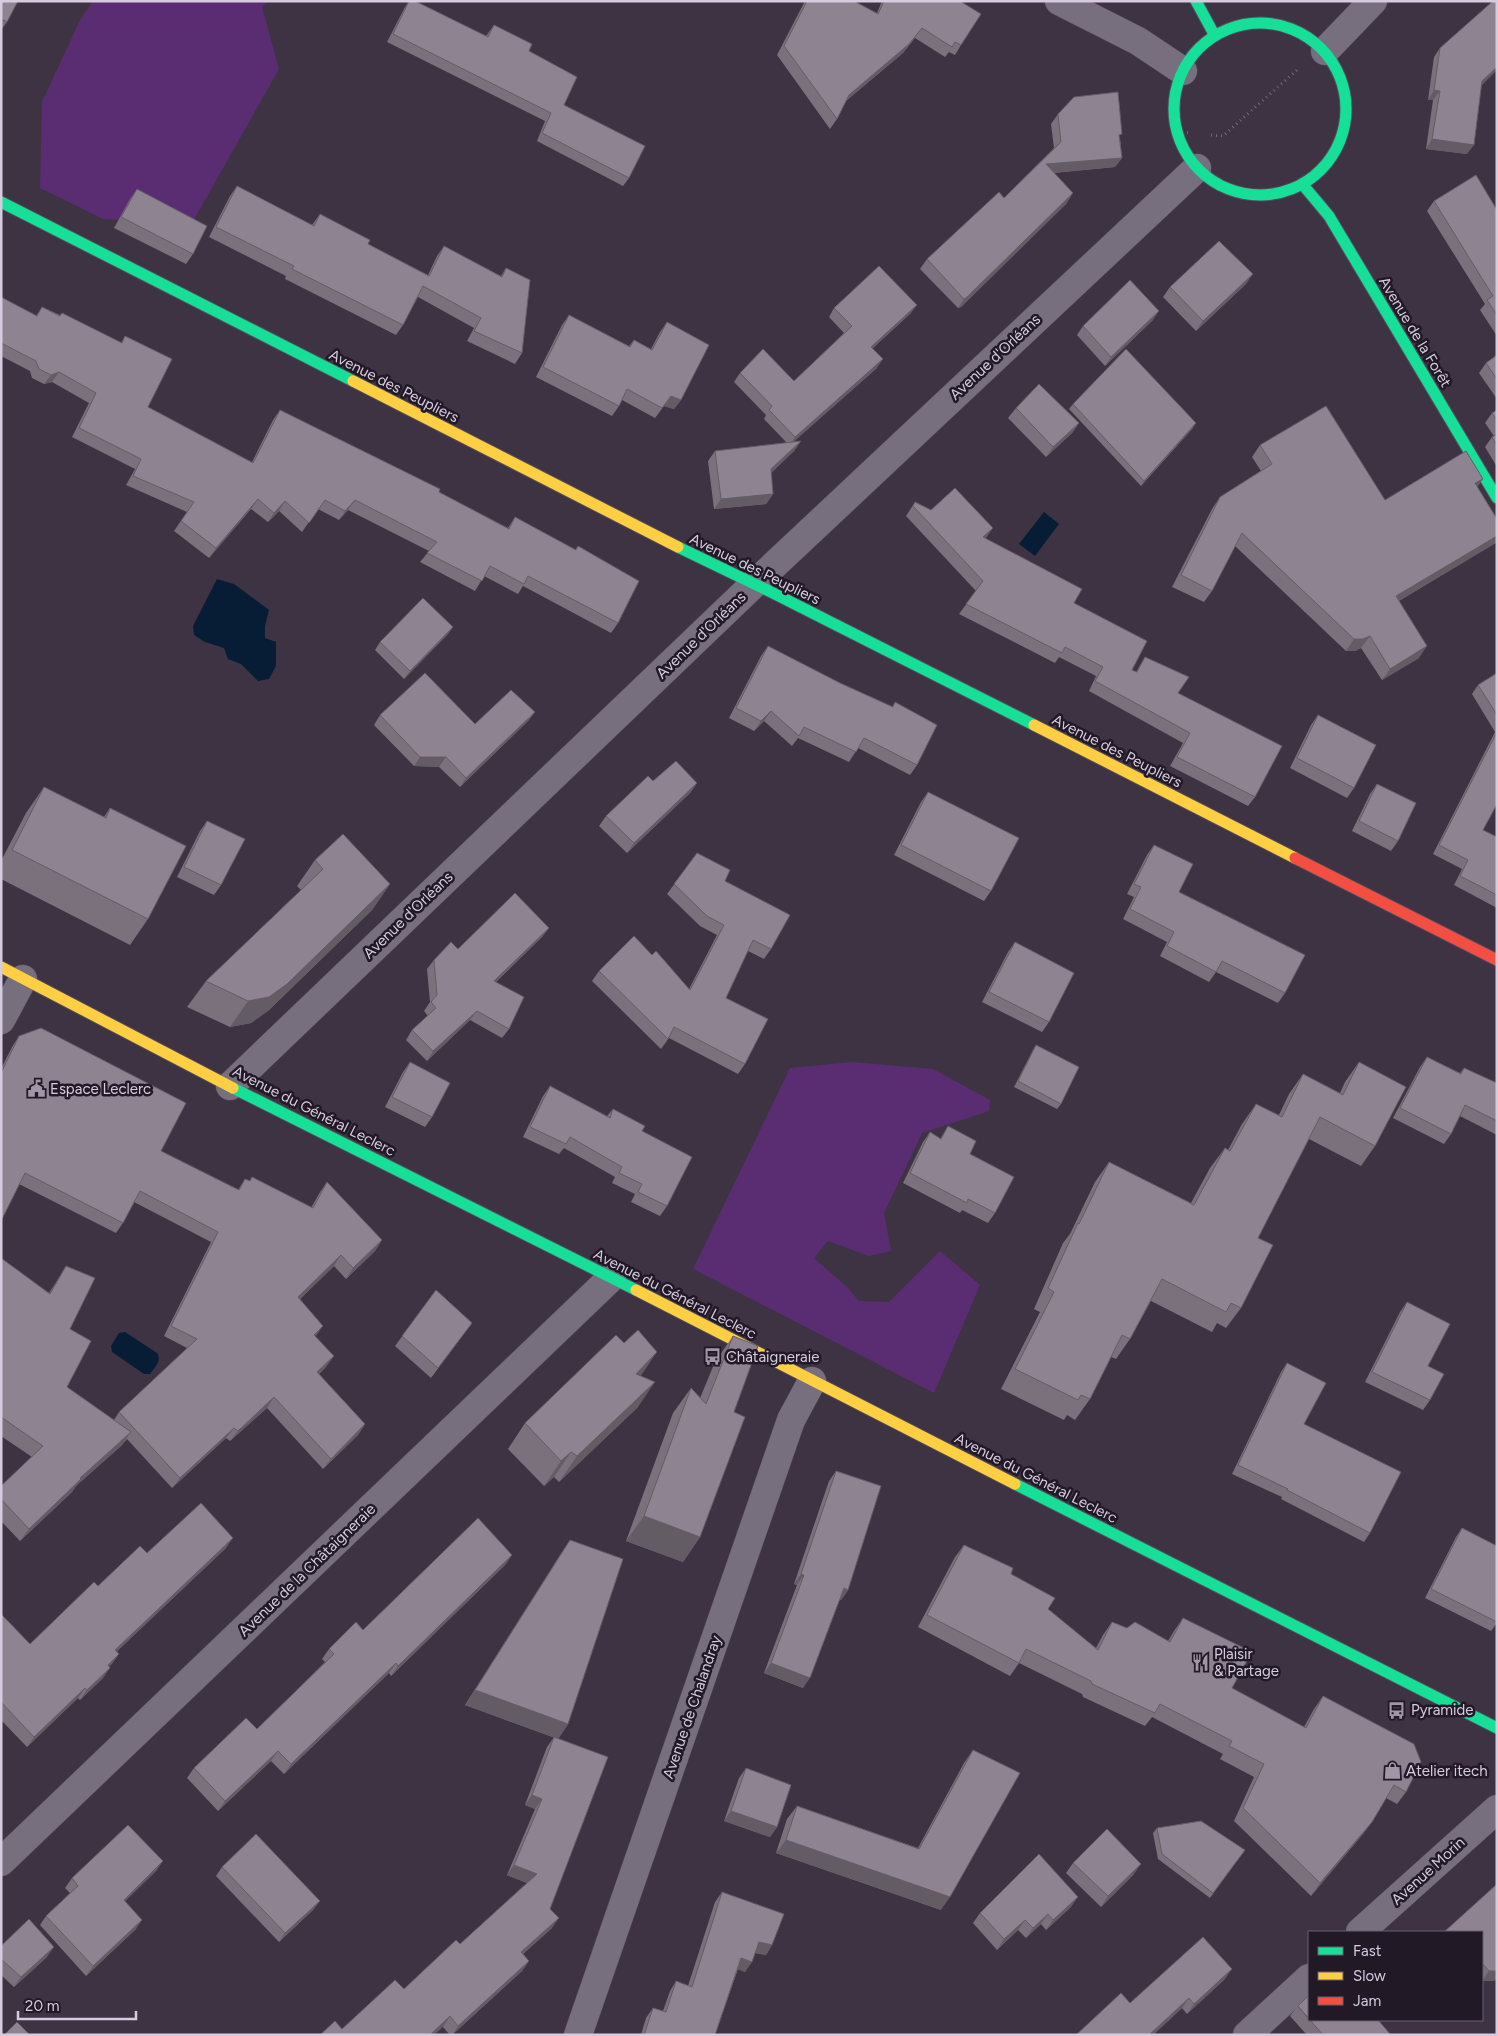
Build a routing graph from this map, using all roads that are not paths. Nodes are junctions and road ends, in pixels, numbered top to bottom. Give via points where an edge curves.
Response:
1 (1059, 1) edge
2 (1196, 1) edge
3 (1373, 1) edge
4 (1215, 36) junction
5 (1325, 51) junction
6 (1182, 71) junction
7 (1197, 168) junction
8 (1303, 185) junction
9 (1, 202) edge
10 (1497, 498) edge
11 (754, 584) junction
12 (1497, 960) edge
13 (12, 973) edge
14 (1, 1020) edge
15 (230, 1086) junction
16 (612, 1278) junction
17 (812, 1381) junction
18 (1495, 1723) edge
19 (1497, 1809) edge
20 (1, 1862) edge
21 (1361, 1931) edge
22 (1308, 1979) edge
23 (581, 2025) edge
24 (563, 2035) edge
25 (1247, 2035) edge

1 - 6 street via 1138,41
2 - 4 street
3 - 5 street
4 - 5 street via 1236,26 1276,23 1294,28
4 - 6 street via 1196,51
5 - 8 street via 1339,72 1346,97 1346,123 1338,148 1324,168
6 - 7 street via 1174,111 1177,132 1185,152
7 - 8 street via 1220,186 1248,195 1276,195
7 - 11 street, Avenue d'Orléans
8 - 10 street, Avenue de la Forêt via 1329,216
9 - 11 street, Avenue des Peupliers
11 - 12 street, Avenue des Peupliers
11 - 15 street, Avenue d'Orléans
13 - 14 street
13 - 15 street, Avenue du Général Leclerc
15 - 16 street, Avenue du Général Leclerc
16 - 17 street, Avenue du Général Leclerc
16 - 20 street, Avenue de la Châtaigneraie
17 - 18 street, Avenue du Général Leclerc
17 - 23 street, Avenue de Chalandray via 791,1420
19 - 21 street, Avenue Morin
22 - 25 street
23 - 24 street

